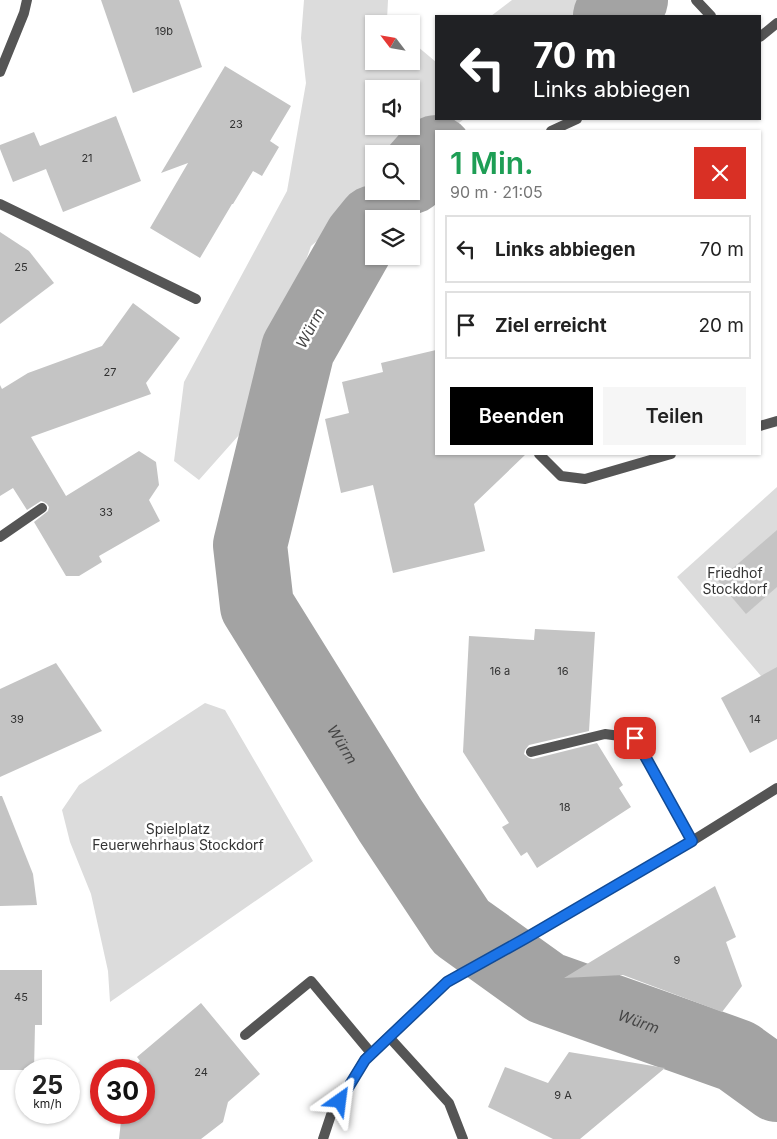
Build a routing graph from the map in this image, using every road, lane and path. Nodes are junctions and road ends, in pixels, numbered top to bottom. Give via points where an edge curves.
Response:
1 (27, 0) edge
2 (696, 0) edge
3 (710, 15) edge
4 (777, 24) edge
5 (761, 36) edge
6 (0, 72) edge
7 (575, 120) edge
8 (553, 130) edge
9 (0, 204) edge
10 (196, 299) dead end
11 (777, 421) edge
12 (761, 426) edge
13 (540, 455) edge
14 (668, 455) edge
15 (42, 508) dead end
16 (0, 536) edge
17 (531, 752) dead end
18 (777, 788) edge
19 (692, 841) junction
20 (245, 1035) dead end
21 (389, 1037) junction
22 (371, 1053) junction
23 (323, 1139) edge
24 (463, 1139) edge

1 - 6 street
2 - 3 street
4 - 5 street
7 - 8 street
9 - 10 street
11 - 12 street
13 - 14 street via 561,476 585,480
15 - 16 street
17 - 19 street via 605,734 635,738
18 - 19 street
19 - 21 street via 447,982
20 - 22 street via 311,982
21 - 22 street
21 - 24 street via 449,1103
22 - 23 street via 331,1115

